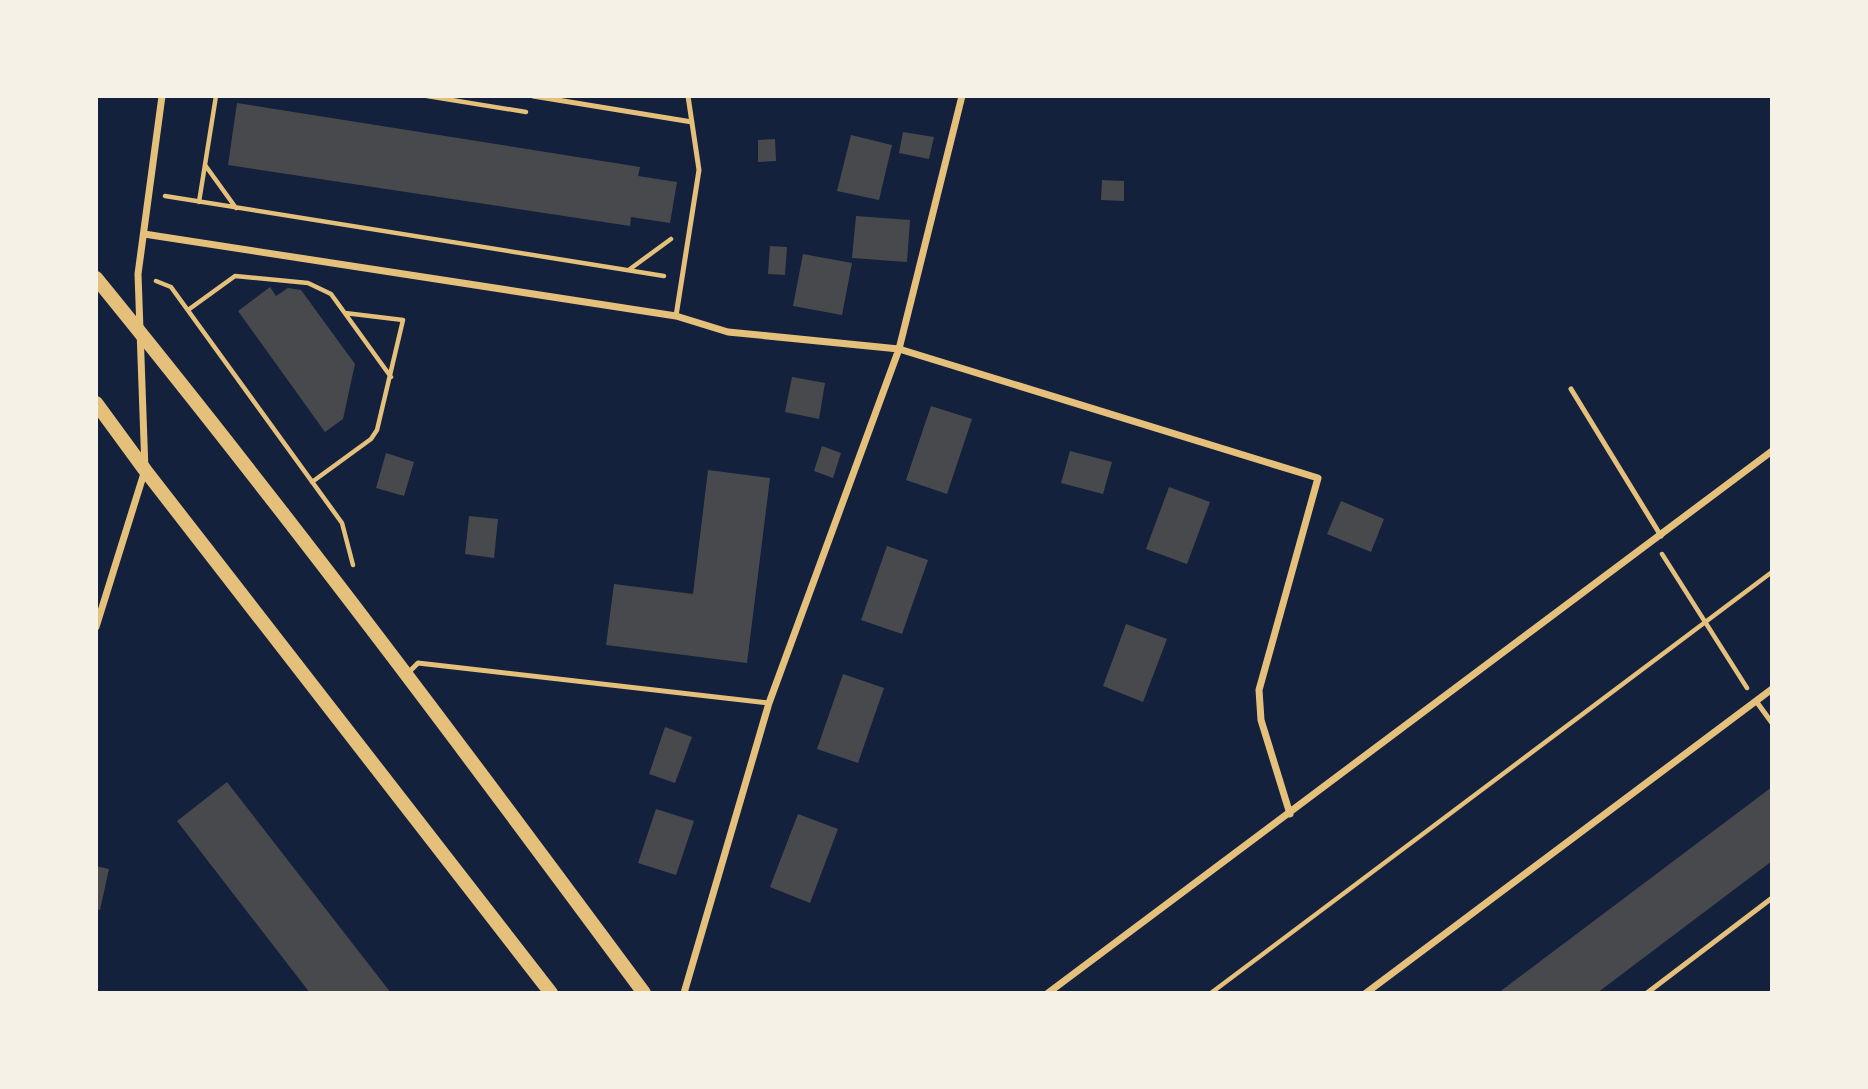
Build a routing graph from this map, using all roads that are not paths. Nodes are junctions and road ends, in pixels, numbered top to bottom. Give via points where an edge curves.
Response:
1 (162, 96) edge
2 (533, 96) edge
3 (688, 96) edge
4 (962, 96) edge
5 (692, 121) junction
6 (144, 234) junction
7 (96, 278) edge
8 (676, 316) junction
9 (139, 330) junction
10 (899, 349) junction
11 (1571, 389) dead end
12 (96, 403) edge
13 (1772, 451) edge
14 (145, 470) junction
15 (1661, 536) junction
16 (96, 627) edge
17 (408, 673) junction
18 (1772, 689) edge
19 (1756, 701) junction
20 (769, 703) junction
21 (1772, 723) edge
22 (1290, 814) junction
23 (1772, 898) edge
24 (551, 993) edge
25 (644, 993) edge
26 (684, 993) edge
27 (1048, 993) edge
28 (1367, 993) edge
29 (1647, 993) edge

1 - 6 street
2 - 5 lane
3 - 5 lane
4 - 10 street
5 - 8 lane via 699,170
6 - 8 street
6 - 9 street via 138,274
7 - 9 main road
8 - 10 street via 728,332
9 - 14 street
9 - 17 main road
10 - 20 street
10 - 22 street via 1318,478 1259,690 1261,720
11 - 15 lane
12 - 14 main road
13 - 15 street
14 - 16 street
14 - 24 main road
15 - 22 street
17 - 20 lane via 418,663
17 - 25 main road
18 - 19 street
19 - 21 lane
19 - 28 street
20 - 26 street
22 - 27 street
23 - 29 lane

